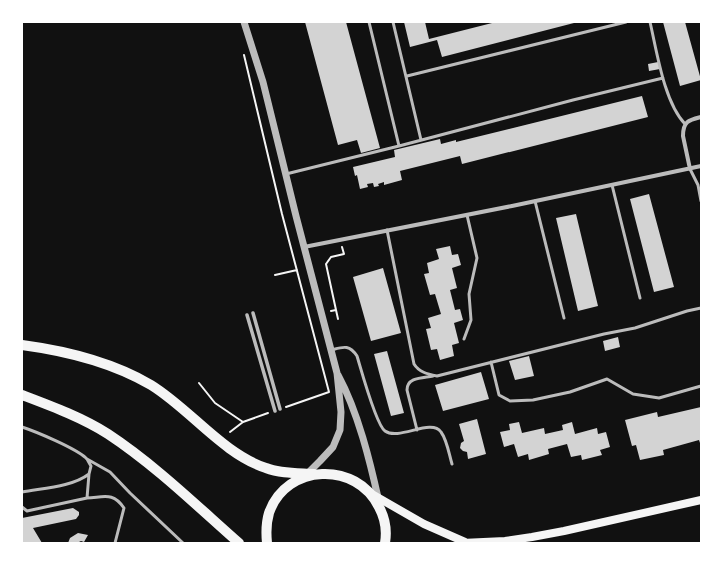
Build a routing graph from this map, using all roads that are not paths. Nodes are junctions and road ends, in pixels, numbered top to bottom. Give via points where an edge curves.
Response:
1 (244, 22) edge
2 (369, 22) edge
3 (393, 22) edge
4 (626, 22) edge
5 (650, 22) edge
6 (406, 76) junction
7 (663, 78) junction
8 (701, 117) edge
9 (685, 124) junction
10 (421, 140) junction
11 (399, 146) junction
12 (701, 166) edge
13 (690, 169) junction
14 (285, 174) junction
15 (612, 185) junction
16 (535, 201) junction
17 (701, 201) edge
18 (467, 215) junction
19 (387, 230) junction
20 (304, 247) junction
21 (640, 298) dead end
22 (701, 308) edge
23 (253, 313) dead end
24 (248, 314) dead end
25 (564, 318) dead end
26 (464, 339) dead end
27 (22, 345) edge
28 (331, 350) junction
29 (491, 362) junction
30 (337, 373) junction
31 (437, 376) junction
32 (701, 386) edge
33 (22, 395) edge
34 (280, 409) road end
35 (275, 411) road end
36 (22, 427) edge
37 (417, 430) junction
38 (86, 458) junction
39 (452, 464) dead end
40 (89, 474) junction
41 (308, 475) junction
42 (22, 492) edge
43 (374, 495) junction
44 (87, 498) junction
45 (701, 500) edge
46 (22, 507) edge
47 (115, 543) edge
48 (182, 543) edge
49 (239, 543) edge
50 (267, 543) edge
51 (384, 543) edge
52 (463, 543) edge

1 - 14 street via 263,82
2 - 11 lane
3 - 6 lane
4 - 6 lane
5 - 7 lane
6 - 10 lane
7 - 9 lane via 678,116
7 - 10 lane
8 - 9 street via 688,120
9 - 13 street via 683,136
10 - 11 lane
11 - 14 lane
12 - 13 street
13 - 15 street
13 - 17 lane via 698,185
14 - 20 street
15 - 16 street
15 - 21 lane
16 - 18 street
16 - 25 lane
18 - 19 street
18 - 26 lane via 477,258 469,294 470,320
19 - 20 street
19 - 31 lane via 414,364 418,370
20 - 28 street
22 - 29 lane via 634,328
23 - 34 street
24 - 35 street
27 - 41 main road via 53,349 116,368 162,393 252,462 272,470
28 - 30 street
28 - 37 lane via 344,347 355,352 377,418 384,431 396,434
29 - 31 lane
29 - 32 lane via 499,395 510,401 540,399 607,380 633,394 659,398
30 - 41 street via 340,430 332,447
30 - 43 street via 347,392 373,471
31 - 37 lane via 411,380 408,384 407,390
33 - 49 main road via 74,416 107,434 137,455
36 - 38 lane via 42,434
37 - 39 lane via 433,428 440,431
38 - 40 lane via 91,466
38 - 48 lane via 110,472
40 - 42 lane via 74,482
40 - 44 lane
41 - 43 main road via 339,475 361,485
41 - 50 main road via 288,486 277,498 268,518
43 - 51 main road via 382,512 386,531
43 - 52 main road
44 - 46 lane via 27,511
44 - 47 lane via 110,496 119,501 124,508
45 - 52 main road via 532,537

